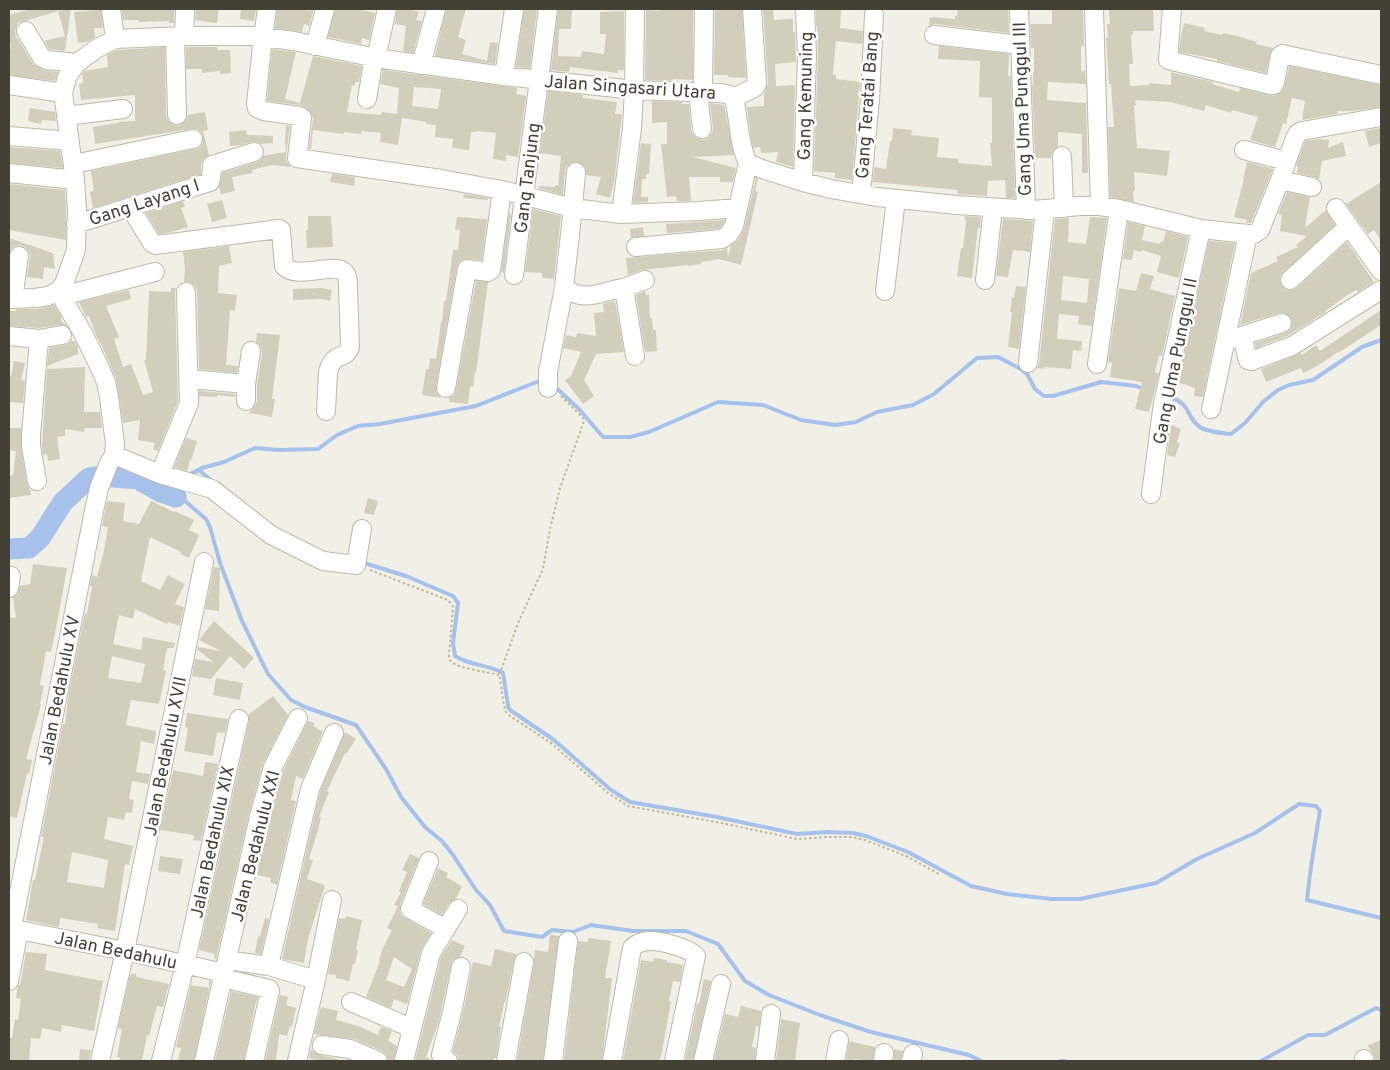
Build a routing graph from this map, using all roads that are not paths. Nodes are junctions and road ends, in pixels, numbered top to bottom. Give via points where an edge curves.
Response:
1 (111, 9) edge
2 (185, 9) edge
3 (268, 9) edge
4 (324, 9) edge
5 (387, 9) edge
6 (436, 9) edge
7 (514, 9) edge
8 (548, 9) edge
9 (635, 9) edge
10 (704, 9) edge
11 (752, 9) edge
12 (805, 9) edge
13 (1019, 9) edge
14 (1094, 9) edge
15 (1172, 9) edge
16 (874, 15) dead end
17 (26, 31) dead end
18 (179, 36) junction
19 (263, 36) junction
20 (934, 36) dead end
21 (115, 39) junction
22 (1020, 45) junction
23 (315, 46) junction
24 (375, 58) junction
25 (77, 63) junction
26 (421, 65) junction
27 (1381, 75) edge
28 (504, 76) junction
29 (539, 80) junction
30 (9, 85) edge
31 (634, 90) junction
32 (701, 92) junction
33 (63, 94) junction
34 (733, 98) junction
35 (367, 99) dead end
36 (123, 109) dead end
37 (177, 115) dead end
38 (66, 116) junction
39 (1381, 117) edge
40 (702, 129) dead end
41 (9, 136) edge
42 (193, 139) dead end
43 (70, 141) junction
44 (1244, 150) dead end
45 (254, 152) dead end
46 (1062, 156) dead end
47 (1286, 161) junction
48 (748, 163) junction
49 (75, 172) junction
50 (576, 172) dead end
51 (9, 173) edge
52 (1280, 180) junction
53 (803, 182) junction
54 (1312, 187) dead end
55 (502, 190) junction
56 (861, 194) junction
57 (525, 196) junction
58 (896, 199) junction
59 (1100, 206) junction
60 (130, 207) junction
61 (572, 208) junction
62 (738, 208) junction
63 (993, 208) junction
64 (1064, 208) junction
65 (1336, 208) dead end
66 (1119, 209) junction
67 (1026, 210) junction
68 (1045, 210) junction
69 (621, 214) junction
70 (76, 224) junction
71 (1349, 226) junction
72 (1201, 230) junction
73 (1248, 234) junction
74 (636, 247) dead end
75 (19, 256) dead end
76 (1381, 270) edge
77 (155, 272) dead end
78 (514, 275) dead end
79 (646, 280) dead end
80 (985, 280) dead end
81 (1290, 280) dead end
82 (564, 287) junction
83 (624, 288) junction
84 (1381, 290) edge
85 (884, 291) dead end
86 (186, 292) dead end
87 (60, 293) junction
88 (11, 299) edge
89 (1282, 323) dead end
90 (62, 335) dead end
91 (9, 336) edge
92 (1242, 336) junction
93 (39, 339) junction
94 (1225, 342) junction
95 (251, 351) dead end
96 (635, 356) dead end
97 (1028, 363) dead end
98 (1097, 364) dead end
99 (188, 379) junction
100 (548, 380) road end
101 (446, 388) dead end
102 (1211, 409) dead end
103 (326, 411) dead end
104 (112, 459) junction
105 (160, 474) junction
106 (37, 481) dead end
107 (1151, 494) dead end
108 (362, 529) dead end
109 (204, 562) dead end
110 (298, 718) dead end
111 (239, 719) dead end
112 (334, 733) dead end
113 (429, 861) dead end
114 (332, 900) dead end
115 (458, 909) dead end
116 (13, 929) edge
117 (446, 929) junction
118 (568, 941) dead end
119 (125, 951) junction
120 (524, 962) dead end
121 (185, 965) junction
122 (269, 966) junction
123 (462, 967) dead end
124 (224, 970) junction
125 (316, 980) junction
126 (9, 981) edge
127 (721, 984) dead end
128 (351, 1002) dead end
129 (771, 1014) dead end
130 (411, 1028) junction
131 (839, 1040) dead end
132 (322, 1044) dead end
133 (100, 1061) edge
134 (161, 1061) edge
135 (204, 1061) edge
136 (254, 1061) edge
137 (297, 1061) edge
138 (378, 1061) edge
139 (404, 1061) edge
140 (448, 1061) edge
141 (506, 1061) edge
142 (553, 1061) edge
143 (612, 1061) edge
144 (674, 1061) edge
145 (703, 1061) edge
146 (764, 1061) edge
147 (835, 1061) edge

1 - 21 street
2 - 18 street
3 - 19 street
4 - 23 street
5 - 24 street
6 - 26 street
7 - 28 street
8 - 29 street, Gang Tanjung
9 - 31 street
10 - 32 street
11 - 34 street via 756,84
12 - 53 street, Gang Kemuning
13 - 22 street, Gang Uma Punggul III
14 - 59 street
15 - 27 street via 1168,60 1271,85 1275,82 1282,54
16 - 56 street, Gang Teratai Bang
17 - 25 street via 42,58
18 - 19 street, Jalan Singasari Utara
18 - 21 street, Jalan Singasari Utara
18 - 37 street
19 - 23 street, Jalan Singasari Utara
19 - 55 street via 257,108 302,118 298,158
20 - 22 street
21 - 25 street
22 - 67 street, Gang Uma Punggul III
23 - 24 street, Jalan Singasari Utara
24 - 26 street, Jalan Singasari Utara
24 - 35 street
25 - 33 street via 67,77
26 - 28 street, Jalan Singasari Utara
28 - 29 street, Jalan Singasari Utara
29 - 31 street, Jalan Singasari Utara
29 - 57 street, Gang Tanjung
30 - 33 street
31 - 32 street, Jalan Singasari Utara
31 - 69 street
32 - 34 street, Jalan Singasari Utara via 727,94
32 - 40 street
33 - 38 street
34 - 48 street, Jalan Singasari Utara
36 - 38 street
38 - 43 street
39 - 47 street via 1302,130 1295,138
41 - 43 street
42 - 49 street
43 - 49 street
44 - 47 street
45 - 60 street, Gang Layang I via 212,165 210,182
46 - 64 street
47 - 52 street
48 - 53 street
48 - 62 street
49 - 51 street
49 - 70 street
50 - 61 street
52 - 54 street
52 - 73 street via 1260,230
53 - 56 street
55 - 57 street
55 - 101 street via 491,270 467,269
56 - 58 street
57 - 61 street
57 - 78 street, Gang Tanjung
58 - 63 street
58 - 85 street
59 - 64 street
59 - 66 street
60 - 70 street, Gang Layang I
60 - 103 street via 156,245 279,229 282,232 284,266 288,270 338,269 345,273 350,347 330,367
61 - 69 street
61 - 82 street
62 - 69 street
62 - 74 street via 731,232 722,239
63 - 67 street
63 - 80 street
64 - 68 street
65 - 71 street
66 - 72 street
66 - 98 street
67 - 68 street
68 - 97 street
70 - 87 street via 76,250
71 - 76 street
71 - 81 street
72 - 73 street
72 - 107 street, Gang Uma Punggul II via 1163,403
73 - 94 street
75 - 88 street
77 - 87 street
79 - 83 street
82 - 83 street via 572,294 584,296
82 - 100 street
83 - 96 street
84 - 92 street via 1292,346 1252,361 1248,360
86 - 99 street
87 - 88 street
87 - 104 street via 106,382 115,444
89 - 92 street
90 - 93 street
91 - 93 street
92 - 94 street
93 - 106 street via 30,435
94 - 102 street
95 - 99 street via 246,393
99 - 105 street via 189,403
104 - 105 street
104 - 116 street, Jalan Bedahulu XV via 94,512
105 - 108 street via 215,490 271,535 323,561 357,562
109 - 119 street, Jalan Bedahulu XVII
110 - 124 street, Jalan Bedahulu XXI via 273,767
111 - 121 street, Jalan Bedahulu XIX
112 - 122 street via 310,789
113 - 117 street via 410,909
114 - 125 street
115 - 117 street
116 - 119 street, Jalan Bedahulu
116 - 126 street, Jalan Bedahulu XV
117 - 130 street via 431,953
118 - 142 street
119 - 121 street, Jalan Bedahulu
119 - 133 street, Jalan Bedahulu XVII
120 - 141 street
121 - 124 street, Jalan Bedahulu
121 - 134 street, Jalan Bedahulu XIX
122 - 124 street
122 - 125 street
123 - 140 street via 441,1055
124 - 135 street, Jalan Bedahulu XXI
124 - 136 street, Jalan Bedahulu via 269,989
125 - 137 street
127 - 145 street
128 - 130 street
129 - 146 street
130 - 139 street
131 - 147 street
132 - 138 street via 350,1049
143 - 144 street via 632,948 640,942 650,941 689,950 696,956

